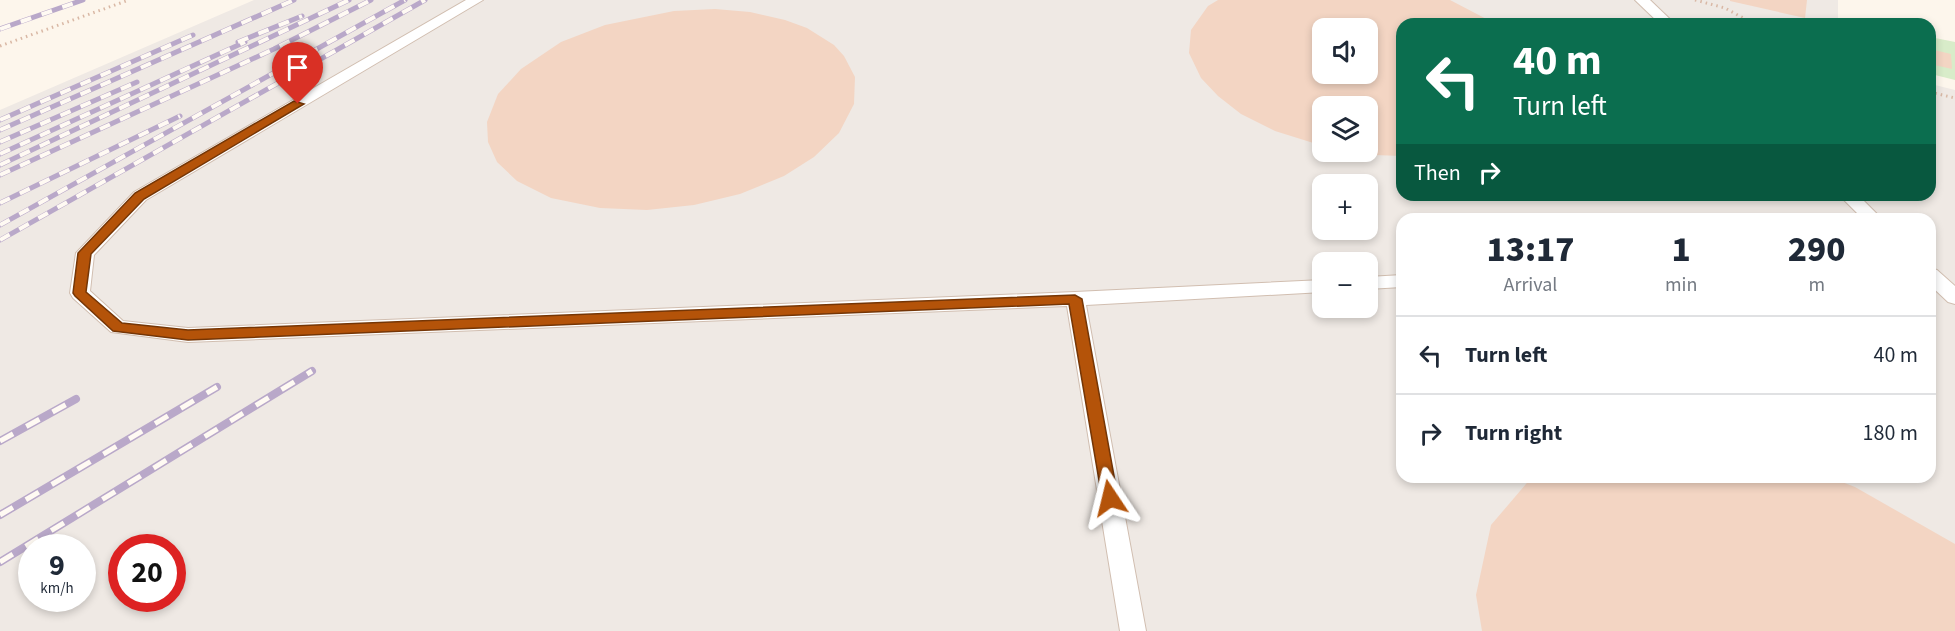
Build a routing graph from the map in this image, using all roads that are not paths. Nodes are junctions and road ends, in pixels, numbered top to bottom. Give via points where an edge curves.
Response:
1 (476, 0) edge
2 (1642, 0) edge
3 (1662, 18) edge
4 (1854, 201) edge
5 (1867, 213) edge
6 (1936, 280) edge
7 (1396, 281) edge
8 (1378, 282) edge
9 (1312, 287) edge
10 (1955, 297) edge
11 (1075, 299) junction
12 (1133, 631) edge

1 - 11 lane via 140,196 85,253 80,293 118,327 188,335
2 - 3 lane
4 - 5 lane
6 - 10 lane
7 - 8 lane
9 - 11 lane
11 - 12 lane

